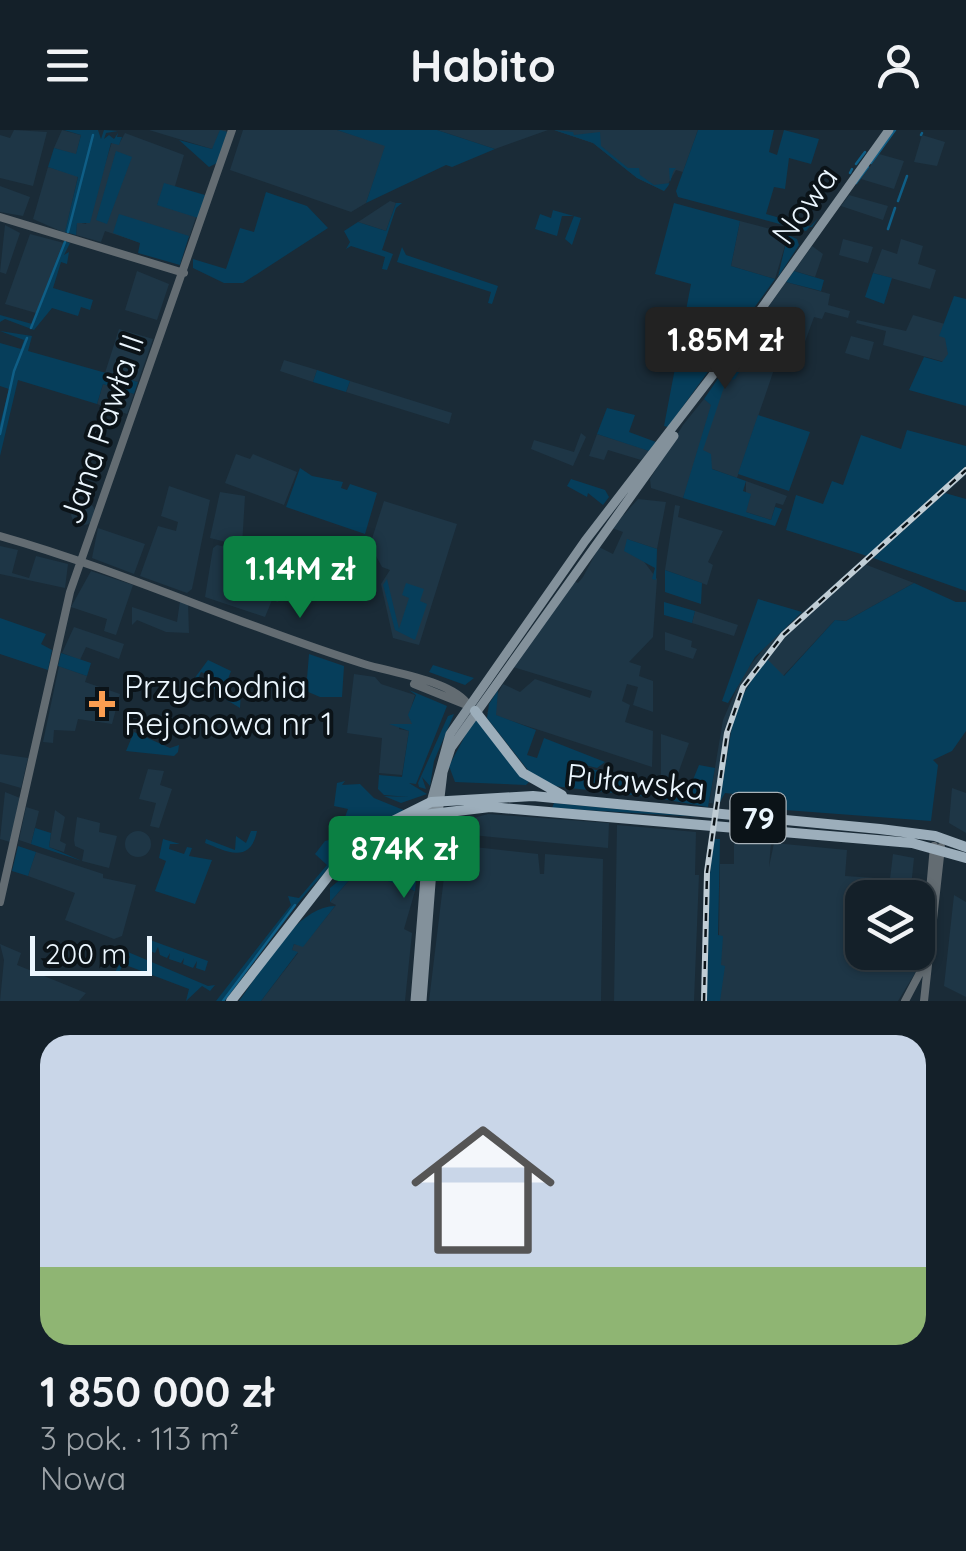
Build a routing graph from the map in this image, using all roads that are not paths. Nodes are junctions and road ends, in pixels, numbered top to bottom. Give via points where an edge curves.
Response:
1 (232, 130) edge
2 (889, 130) edge
3 (0, 217) edge
4 (184, 273) junction
5 (0, 536) edge
6 (82, 560) junction
7 (469, 703) junction
8 (464, 720) junction
9 (582, 801) junction
10 (435, 807) junction
11 (937, 848) junction
12 (962, 851) edge
13 (0, 902) edge
14 (279, 938) junction
15 (231, 1001) edge
16 (418, 1001) edge
17 (906, 1001) edge
18 (921, 1001) edge

1 - 4 street, Jana Pawła II
2 - 7 main road, Nowa
3 - 4 street
4 - 6 street, Jana Pawła II
5 - 6 street
6 - 7 street
6 - 13 street, Jana Pawła II
7 - 8 main road, Nowa
7 - 8 street
7 - 9 main road via 530,779
8 - 10 main road, Nowa
9 - 10 main road, Puławska / 79 via 501,794
9 - 11 main road, Puławska / 79
10 - 11 main road, Puławska / 79 via 533,808
10 - 14 main road, 79 via 360,852
10 - 14 main road, Puławska / 79 via 419,806 381,827 340,861
10 - 16 main road, Nowa
11 - 12 main road, Puławska / 79
11 - 17 street via 923,966
11 - 18 street
14 - 15 main road, 79
17 - 18 street

